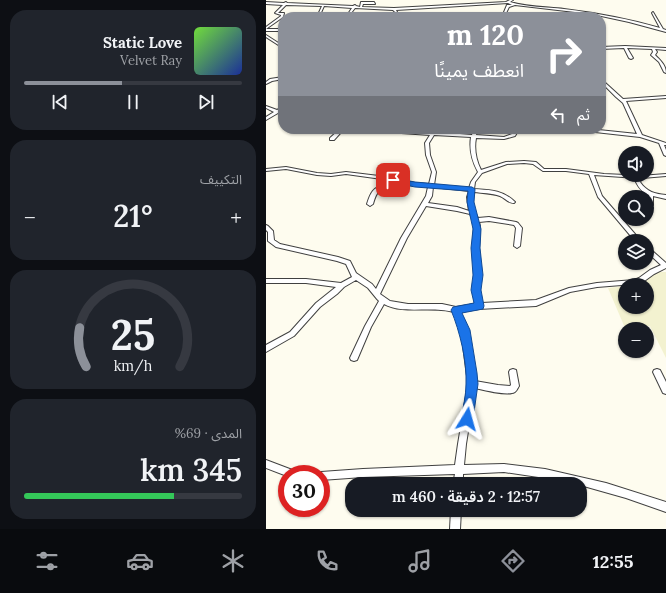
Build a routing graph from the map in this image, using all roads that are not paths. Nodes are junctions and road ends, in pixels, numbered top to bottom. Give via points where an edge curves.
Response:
1 (283, 0) edge
2 (311, 0) edge
3 (512, 0) edge
4 (339, 2) dead end
5 (481, 2) edge
6 (266, 3) edge
7 (279, 3) junction
8 (286, 3) junction
9 (374, 3) dead end
10 (434, 3) dead end
11 (509, 3) junction
12 (307, 5) junction
13 (517, 5) junction
14 (323, 6) junction
15 (341, 6) junction
16 (355, 6) junction
17 (361, 7) junction
18 (434, 7) junction
19 (394, 9) junction
20 (475, 9) dead end
21 (320, 12) edge
22 (351, 12) edge
23 (396, 12) edge
24 (505, 12) edge
25 (584, 12) edge
26 (278, 13) edge
27 (653, 13) dead end
28 (606, 15) edge
29 (278, 19) edge
30 (266, 29) edge
31 (278, 30) edge
32 (662, 30) junction
33 (666, 30) edge
34 (266, 36) edge
35 (278, 44) edge
36 (625, 47) junction
37 (606, 48) edge
38 (654, 48) junction
39 (666, 49) edge
40 (631, 58) dead end
41 (666, 72) edge
42 (278, 79) edge
43 (266, 83) edge
44 (606, 85) edge
45 (666, 97) edge
46 (624, 100) junction
47 (266, 107) edge
48 (278, 112) edge
49 (278, 114) edge
50 (266, 119) edge
51 (606, 132) edge
52 (337, 134) edge
53 (432, 134) edge
54 (456, 134) edge
55 (514, 134) edge
56 (472, 136) junction
57 (640, 136) junction
58 (332, 139) dead end
59 (660, 143) junction
60 (666, 144) edge
61 (666, 155) edge
62 (266, 170) edge
63 (480, 172) junction
64 (591, 173) junction
65 (666, 174) edge
66 (618, 175) edge
67 (654, 175) edge
68 (393, 180) junction
69 (431, 186) junction
70 (472, 189) junction
71 (654, 195) edge
72 (666, 197) edge
73 (512, 202) dead end
74 (370, 204) dead end
75 (425, 204) junction
76 (472, 214) junction
77 (476, 220) junction
78 (266, 227) edge
79 (632, 234) edge
80 (268, 238) edge
81 (517, 246) dead end
82 (654, 256) edge
83 (666, 267) edge
84 (356, 277) junction
85 (266, 281) edge
86 (342, 284) junction
87 (377, 294) junction
88 (383, 300) junction
89 (479, 306) junction
90 (456, 310) junction
91 (266, 349) edge
92 (354, 358) dead end
93 (513, 372) dead end
94 (657, 372) dead end
95 (472, 384) junction
96 (666, 390) edge
97 (266, 464) edge
98 (278, 469) edge
99 (459, 470) junction
100 (330, 475) edge
101 (458, 477) edge
102 (666, 507) edge
103 (456, 517) edge
104 (455, 529) edge

1 - 7 street
2 - 12 street
3 - 11 street
4 - 15 street
5 - 11 street
5 - 18 street
5 - 20 street
6 - 7 street
7 - 8 street
8 - 12 street
8 - 26 street via 276,13
9 - 17 street via 362,3
10 - 18 street
11 - 13 street
12 - 14 street
13 - 24 street via 508,6
13 - 25 street
14 - 15 street
14 - 21 street
15 - 16 street
16 - 17 street
16 - 22 street
17 - 19 street
18 - 19 street
19 - 23 street
27 - 32 street
28 - 32 street
29 - 30 street
30 - 31 street
32 - 33 street
34 - 35 street
36 - 37 street
36 - 38 street
36 - 40 street
38 - 39 street
38 - 41 street via 653,55
42 - 43 street
44 - 46 street
45 - 46 street
46 - 57 street
47 - 48 street
49 - 50 street
51 - 57 street
52 - 58 street
53 - 69 street via 427,143 434,172
54 - 56 street
55 - 56 street via 508,138
56 - 63 street via 473,158
57 - 59 street
59 - 60 street
59 - 61 street
62 - 68 street via 286,168 317,174 346,173
63 - 64 street via 506,163 524,162 534,163 543,170
63 - 70 street via 474,178
64 - 66 street
64 - 79 street via 600,196
65 - 67 street
68 - 69 street
68 - 74 street via 379,188
69 - 70 street
69 - 75 street
70 - 73 street via 498,193
70 - 76 street
71 - 72 street
75 - 76 street
75 - 87 street via 414,219
76 - 77 street
77 - 81 street via 516,224 519,228
77 - 89 street via 476,290
78 - 80 street via 270,230
80 - 84 street via 278,246 344,261
82 - 83 street
83 - 89 street via 634,282 569,290 536,303
84 - 86 street
84 - 87 street
85 - 86 street
86 - 91 street via 336,292 318,305 292,334
87 - 88 street
88 - 90 street via 408,307 442,307
88 - 92 street
89 - 90 street
90 - 95 street via 464,330
93 - 95 street via 515,386 512,390
94 - 96 street
95 - 99 street
97 - 98 street
99 - 100 street
99 - 101 street
99 - 102 street via 504,468 554,475 617,489
103 - 104 street

